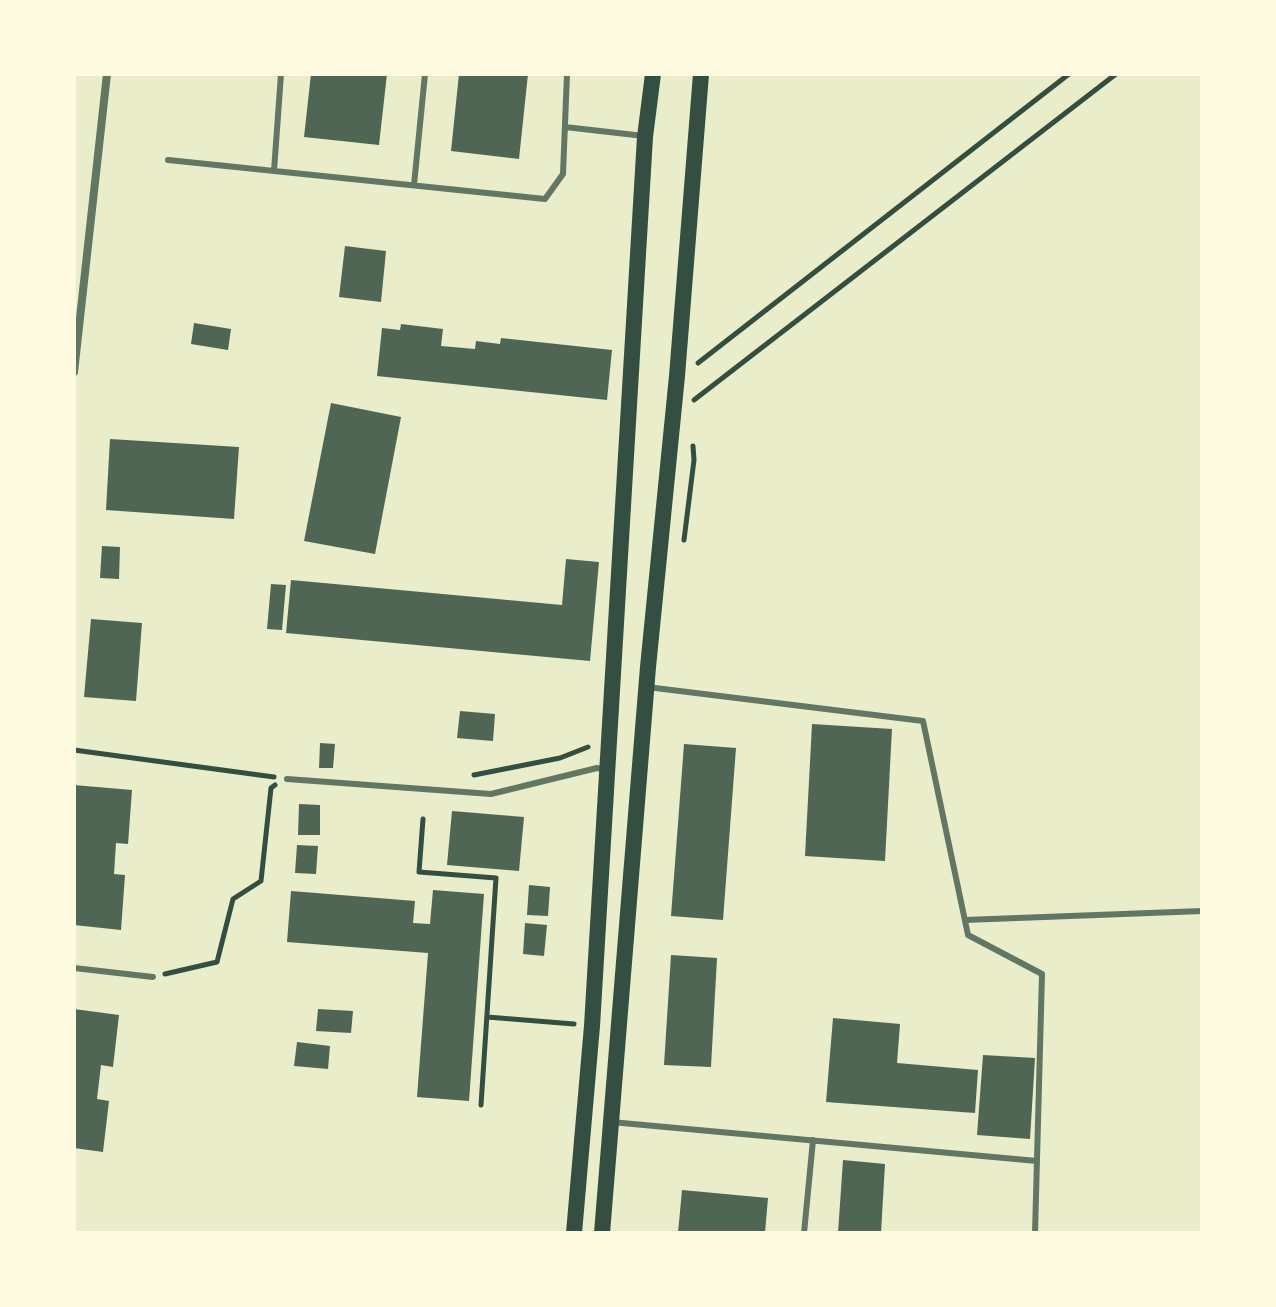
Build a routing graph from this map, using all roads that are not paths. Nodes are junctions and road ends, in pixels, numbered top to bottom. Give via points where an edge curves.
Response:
1 (107, 74) edge
2 (281, 74) edge
3 (425, 74) edge
4 (567, 74) edge
5 (653, 74) edge
6 (701, 74) edge
7 (565, 127) junction
8 (645, 137) junction
9 (168, 160) dead end
10 (274, 171) junction
11 (414, 185) junction
12 (74, 372) edge
13 (647, 687) junction
14 (608, 769) junction
15 (287, 779) road end
16 (1202, 911) edge
17 (965, 920) junction
18 (74, 968) edge
19 (153, 977) road end
20 (611, 1122) junction
21 (813, 1140) junction
22 (1037, 1161) junction
23 (574, 1233) edge
24 (602, 1233) edge
25 (804, 1233) edge
26 (1035, 1233) edge

1 - 12 street
2 - 10 lane
3 - 11 lane
4 - 7 lane
5 - 8 main road
6 - 13 main road
7 - 8 lane
7 - 11 lane via 563,174 545,199
8 - 14 main road
9 - 10 lane
10 - 11 lane
13 - 17 lane via 923,721
13 - 20 main road
14 - 15 lane via 491,794
14 - 23 main road
16 - 17 lane
17 - 22 lane via 968,935 1042,974
18 - 19 lane
20 - 21 lane
20 - 24 main road
21 - 22 lane
21 - 25 lane
22 - 26 lane

